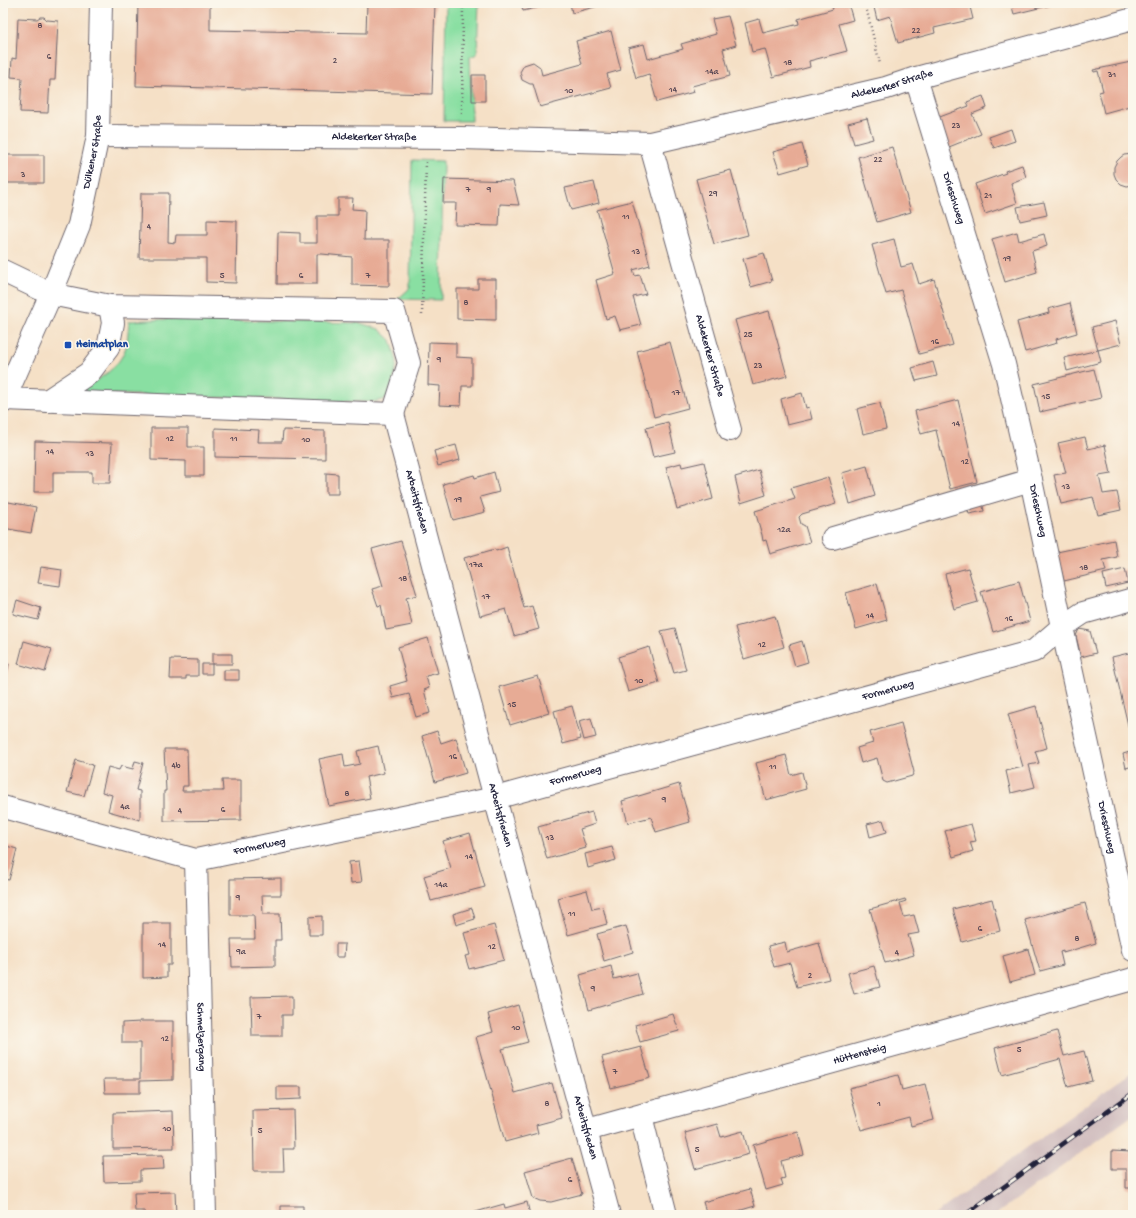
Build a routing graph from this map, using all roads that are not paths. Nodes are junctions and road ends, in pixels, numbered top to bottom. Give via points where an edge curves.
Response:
1 (101, 3) edge
2 (1133, 19) edge
3 (916, 78) junction
4 (98, 136) junction
5 (650, 143) junction
6 (3, 271) edge
7 (51, 294) junction
8 (110, 306) junction
9 (3, 400) edge
10 (47, 401) junction
11 (392, 414) junction
12 (730, 430) dead end
13 (1031, 480) junction
14 (833, 538) dead end
15 (1133, 599) edge
16 (1062, 627) junction
17 (495, 798) junction
18 (3, 807) edge
19 (196, 860) junction
20 (1133, 950) edge
21 (1133, 979) edge
22 (641, 1116) junction
23 (587, 1130) junction
24 (205, 1215) edge
25 (609, 1215) edge
26 (666, 1215) edge

1 - 4 street, Dülkener Straße
2 - 3 street, Aldekerker Straße
3 - 5 street, Aldekerker Straße via 886,88
3 - 13 street, Drieschweg via 1004,364
4 - 5 street, Aldekerker Straße via 462,138
4 - 7 street, Dülkener Straße via 79,225
5 - 12 street, Aldekerker Straße
6 - 7 street
7 - 8 street
7 - 9 street
8 - 10 street via 113,324 108,348 89,373
8 - 11 street via 394,311 409,363
9 - 10 street
10 - 11 street
11 - 17 street, Arbeitsfrieden
13 - 14 street
13 - 16 street, Drieschweg
15 - 16 street, Formerweg via 1083,613
16 - 17 street, Formerweg via 1034,651
16 - 20 street, Drieschweg
17 - 19 street, Formerweg
17 - 23 street, Arbeitsfrieden
18 - 19 street, Formerweg
19 - 24 street, Schmelzergang
21 - 22 street, Hüttensteig
22 - 23 street, Hüttensteig
22 - 26 street
23 - 25 street, Arbeitsfrieden

